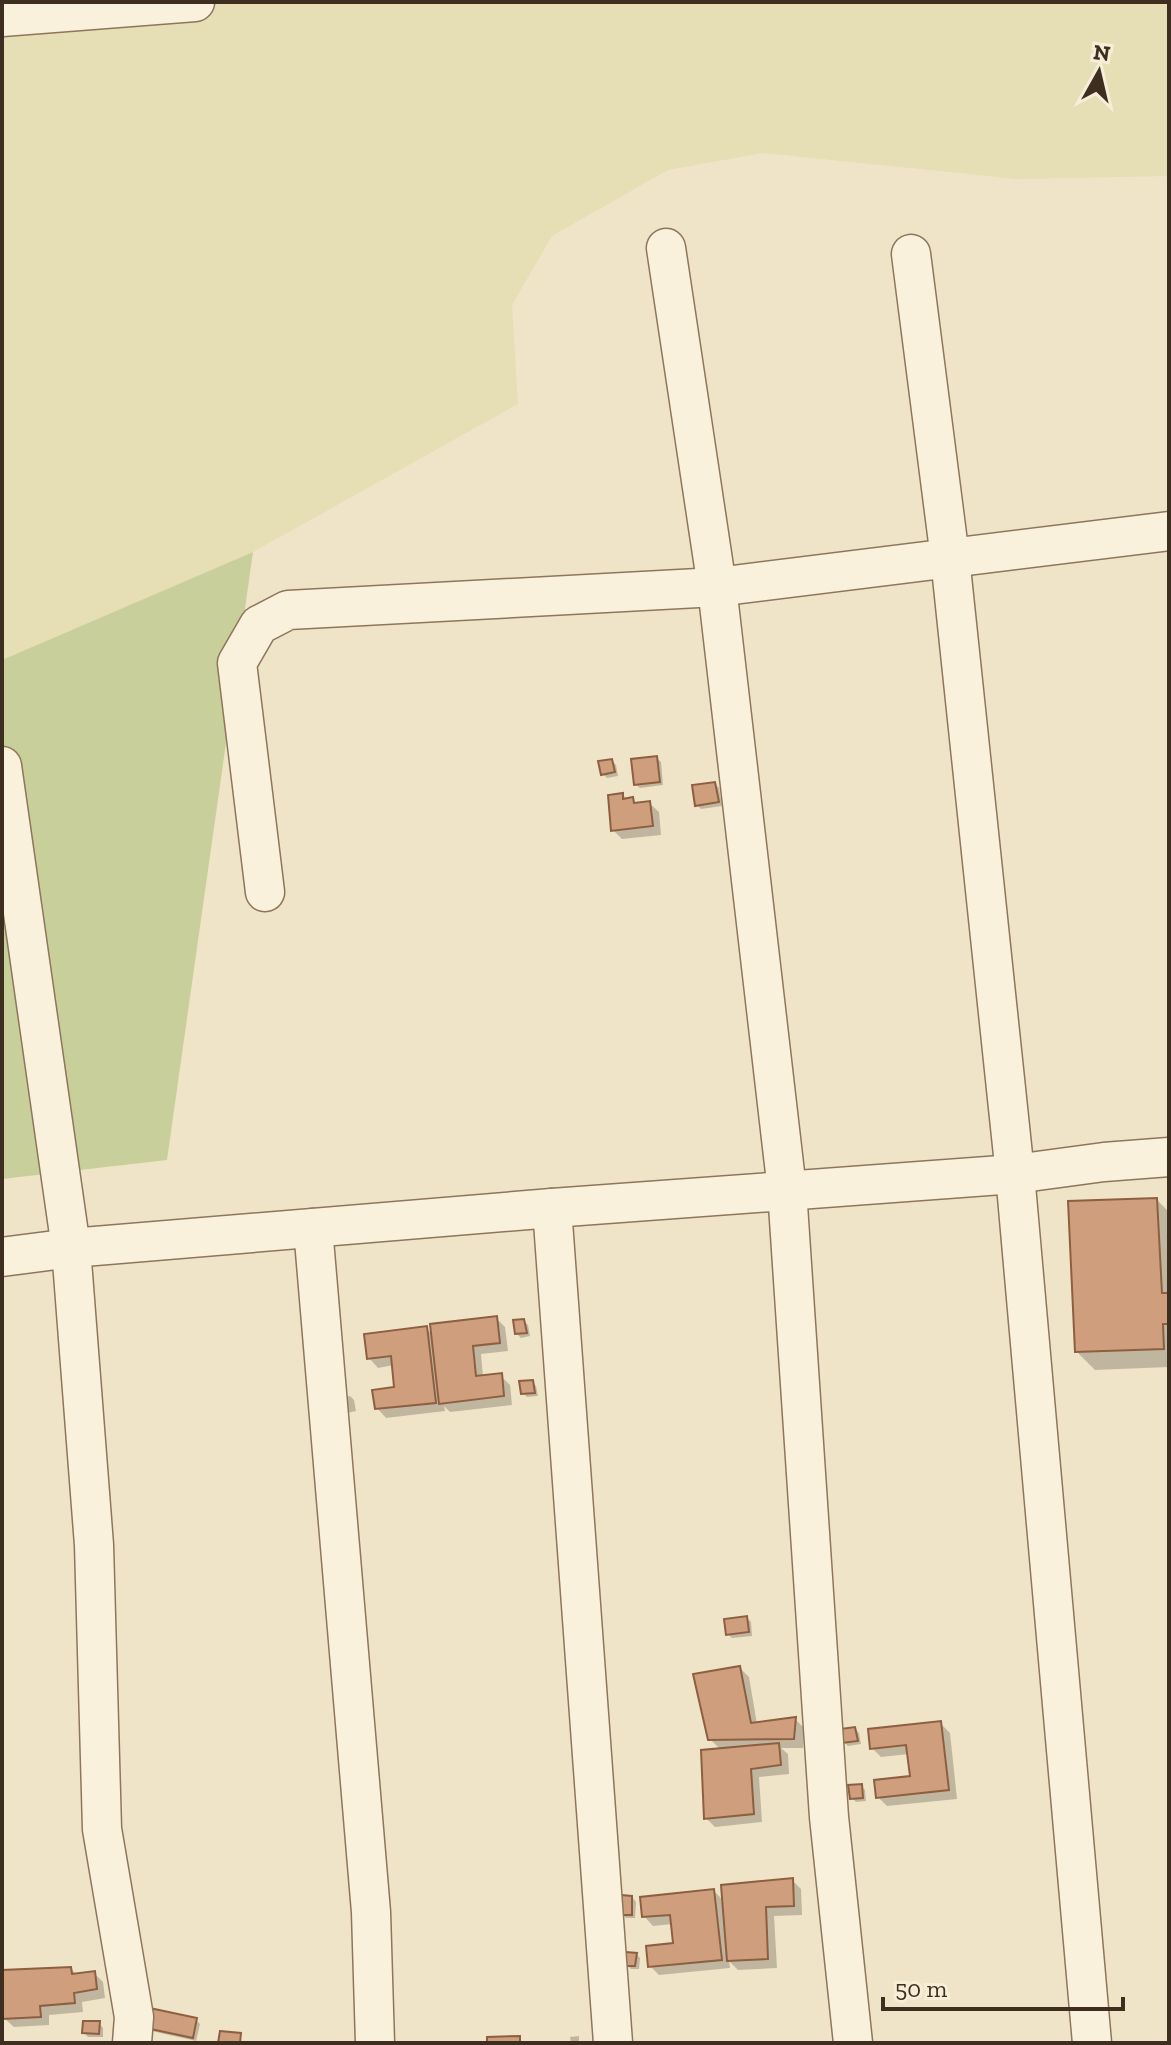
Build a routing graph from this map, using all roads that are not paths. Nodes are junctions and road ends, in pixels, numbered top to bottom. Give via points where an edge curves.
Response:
1 (195, 2) edge
2 (2, 17) edge
3 (666, 248) dead end
4 (911, 254) dead end
5 (1169, 531) edge
6 (950, 558) junction
7 (717, 587) junction
8 (2, 766) edge
9 (265, 892) dead end
10 (1169, 1157) edge
11 (1015, 1174) junction
12 (787, 1190) junction
13 (552, 1208) junction
14 (313, 1228) junction
15 (71, 1248) junction
16 (2, 1257) edge
17 (132, 2043) edge
18 (375, 2043) edge
19 (613, 2043) edge
20 (853, 2043) edge
21 (1092, 2043) edge

1 - 2 street
3 - 7 street
4 - 6 street
5 - 6 street
6 - 7 street
6 - 11 street
7 - 9 street via 288,610 259,625 237,663
7 - 12 street
8 - 15 street
10 - 11 street
11 - 12 street
11 - 21 street
12 - 13 street
12 - 20 street via 829,1817
13 - 14 street
13 - 19 street
14 - 15 street
14 - 18 street via 371,1912
15 - 16 street
15 - 17 street via 94,1545 102,1829 134,2017

